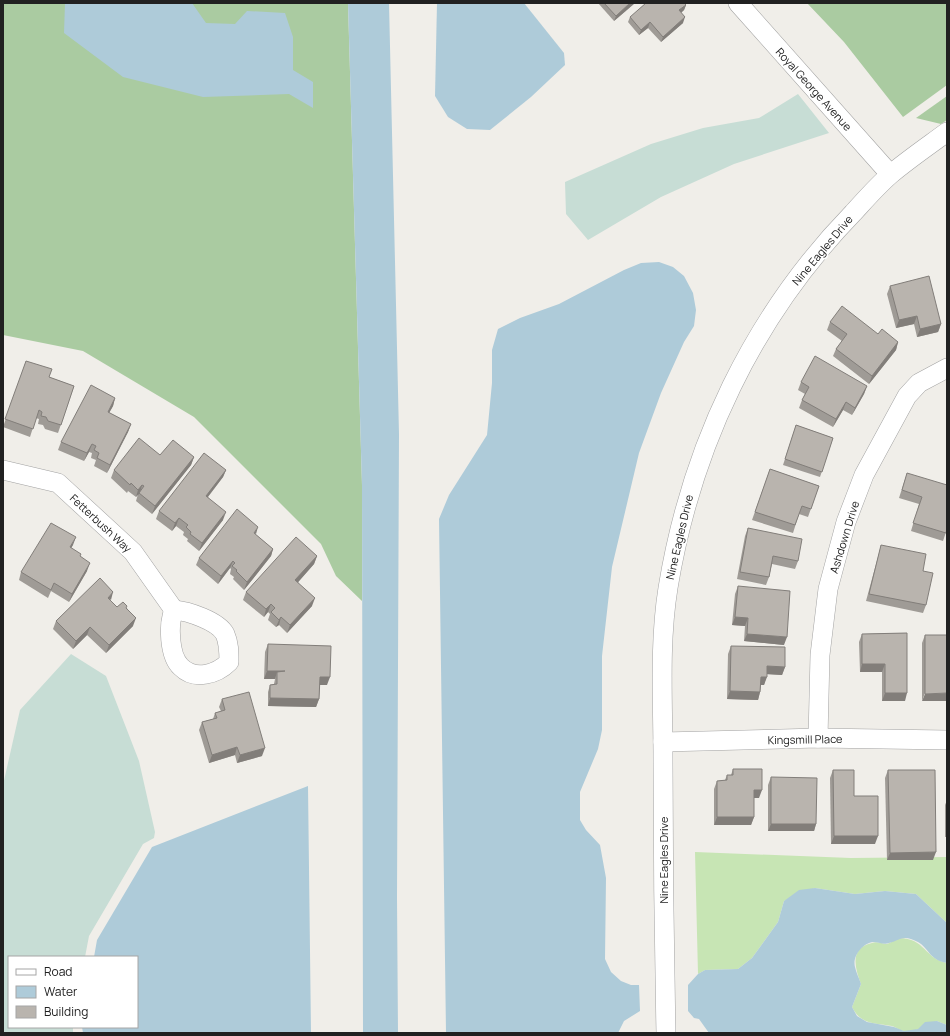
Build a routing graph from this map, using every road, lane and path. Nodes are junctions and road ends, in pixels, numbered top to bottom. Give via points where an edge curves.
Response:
1 (738, 3) edge
2 (947, 132) edge
3 (890, 174) junction
4 (947, 368) edge
5 (3, 470) edge
6 (174, 610) dead end
7 (818, 738) junction
8 (947, 740) edge
9 (663, 742) junction
10 (666, 1033) edge

1 - 3 street, Royal George Avenue
2 - 3 street, Nine Eagles Drive
3 - 9 street, Nine Eagles Drive via 830,237 780,301 732,385 708,440 690,489 668,589 663,646
4 - 7 street, Ashdown Drive via 918,383 907,396 864,475 846,522 828,589 820,656
5 - 6 street, Fetterbush Way via 58,483 133,552
7 - 8 street, Kingsmill Place
7 - 9 street, Kingsmill Place
9 - 10 street, Nine Eagles Drive

